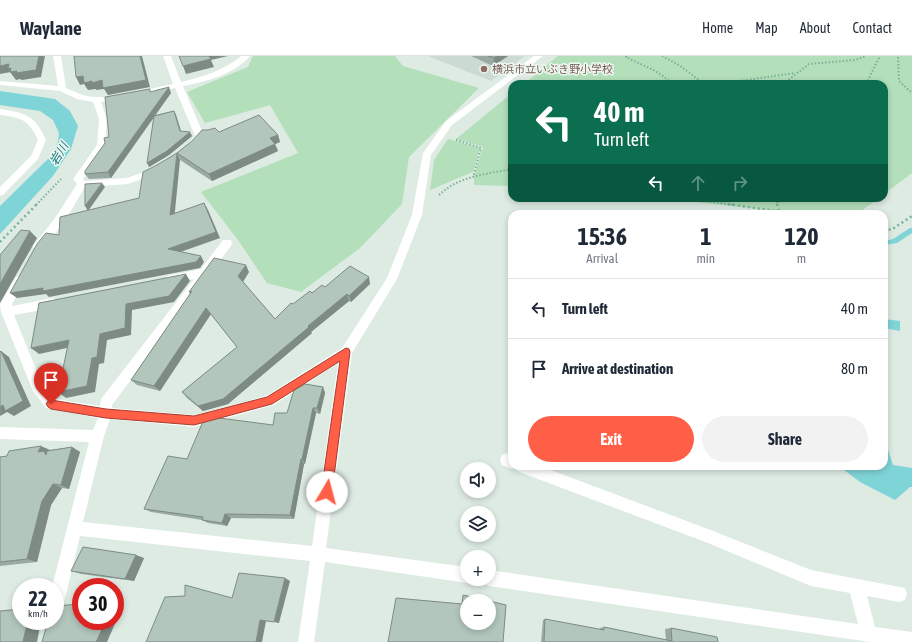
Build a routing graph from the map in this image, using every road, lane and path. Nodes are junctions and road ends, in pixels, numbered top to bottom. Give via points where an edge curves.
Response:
1 (57, 56) edge
2 (167, 56) edge
3 (246, 56) edge
4 (539, 56) edge
5 (627, 56) edge
6 (662, 56) edge
7 (866, 56) edge
8 (880, 56) edge
9 (898, 57) edge
10 (796, 72) junction
11 (668, 80) edge
12 (699, 80) edge
13 (745, 80) edge
14 (787, 80) edge
15 (868, 80) edge
16 (0, 83) edge
17 (178, 85) junction
18 (62, 89) junction
19 (912, 93) edge
20 (96, 100) junction
21 (0, 112) edge
22 (440, 135) junction
23 (186, 150) edge
24 (162, 166) edge
25 (508, 170) edge
26 (66, 174) dead end
27 (473, 177) junction
28 (82, 184) junction
29 (0, 193) edge
30 (437, 198) dead end
31 (715, 202) edge
32 (772, 210) edge
33 (912, 216) edge
34 (888, 229) edge
35 (0, 242) edge
36 (227, 243) dead end
37 (34, 252) edge
38 (24, 272) edge
39 (206, 272) junction
40 (160, 281) edge
41 (60, 301) edge
42 (7, 312) junction
43 (346, 352) junction
44 (106, 413) junction
45 (0, 433) edge
46 (97, 436) junction
47 (533, 470) edge
48 (75, 528) junction
49 (318, 554) junction
50 (460, 574) edge
51 (62, 578) edge
52 (496, 579) edge
53 (856, 586) junction
54 (899, 594) dead end
55 (869, 633) junction
56 (912, 640) edge
57 (306, 642) edge

1 - 18 street
2 - 17 street
3 - 17 street via 236,66 201,80
4 - 22 street via 449,123
5 - 11 path via 635,62 659,71
6 - 12 path
7 - 10 path via 855,60 809,64
8 - 15 path
9 - 19 path via 899,81
10 - 13 path
10 - 14 path
16 - 18 street
17 - 20 street
17 - 23 street via 200,136
18 - 20 street via 80,97
20 - 28 street via 103,119 101,145 78,179
21 - 29 street via 28,118 36,125 42,140 35,157
22 - 27 path via 481,148
22 - 43 street via 426,155 417,215 392,278
24 - 28 street via 128,181
25 - 27 path
26 - 35 path
27 - 30 path via 458,182 440,193
28 - 37 street via 59,221
31 - 32 path
33 - 34 path via 891,230
36 - 39 street
38 - 42 street via 6,304
39 - 40 street
39 - 44 street via 106,403
41 - 42 street
42 - 44 street via 37,387 51,404
43 - 44 street via 269,401 194,421
43 - 49 street
44 - 46 street
45 - 46 street
46 - 48 street
47 - 53 street via 811,578
48 - 49 street
48 - 51 street
49 - 50 street
49 - 57 street
52 - 55 street
53 - 54 street
53 - 55 street
55 - 56 street

